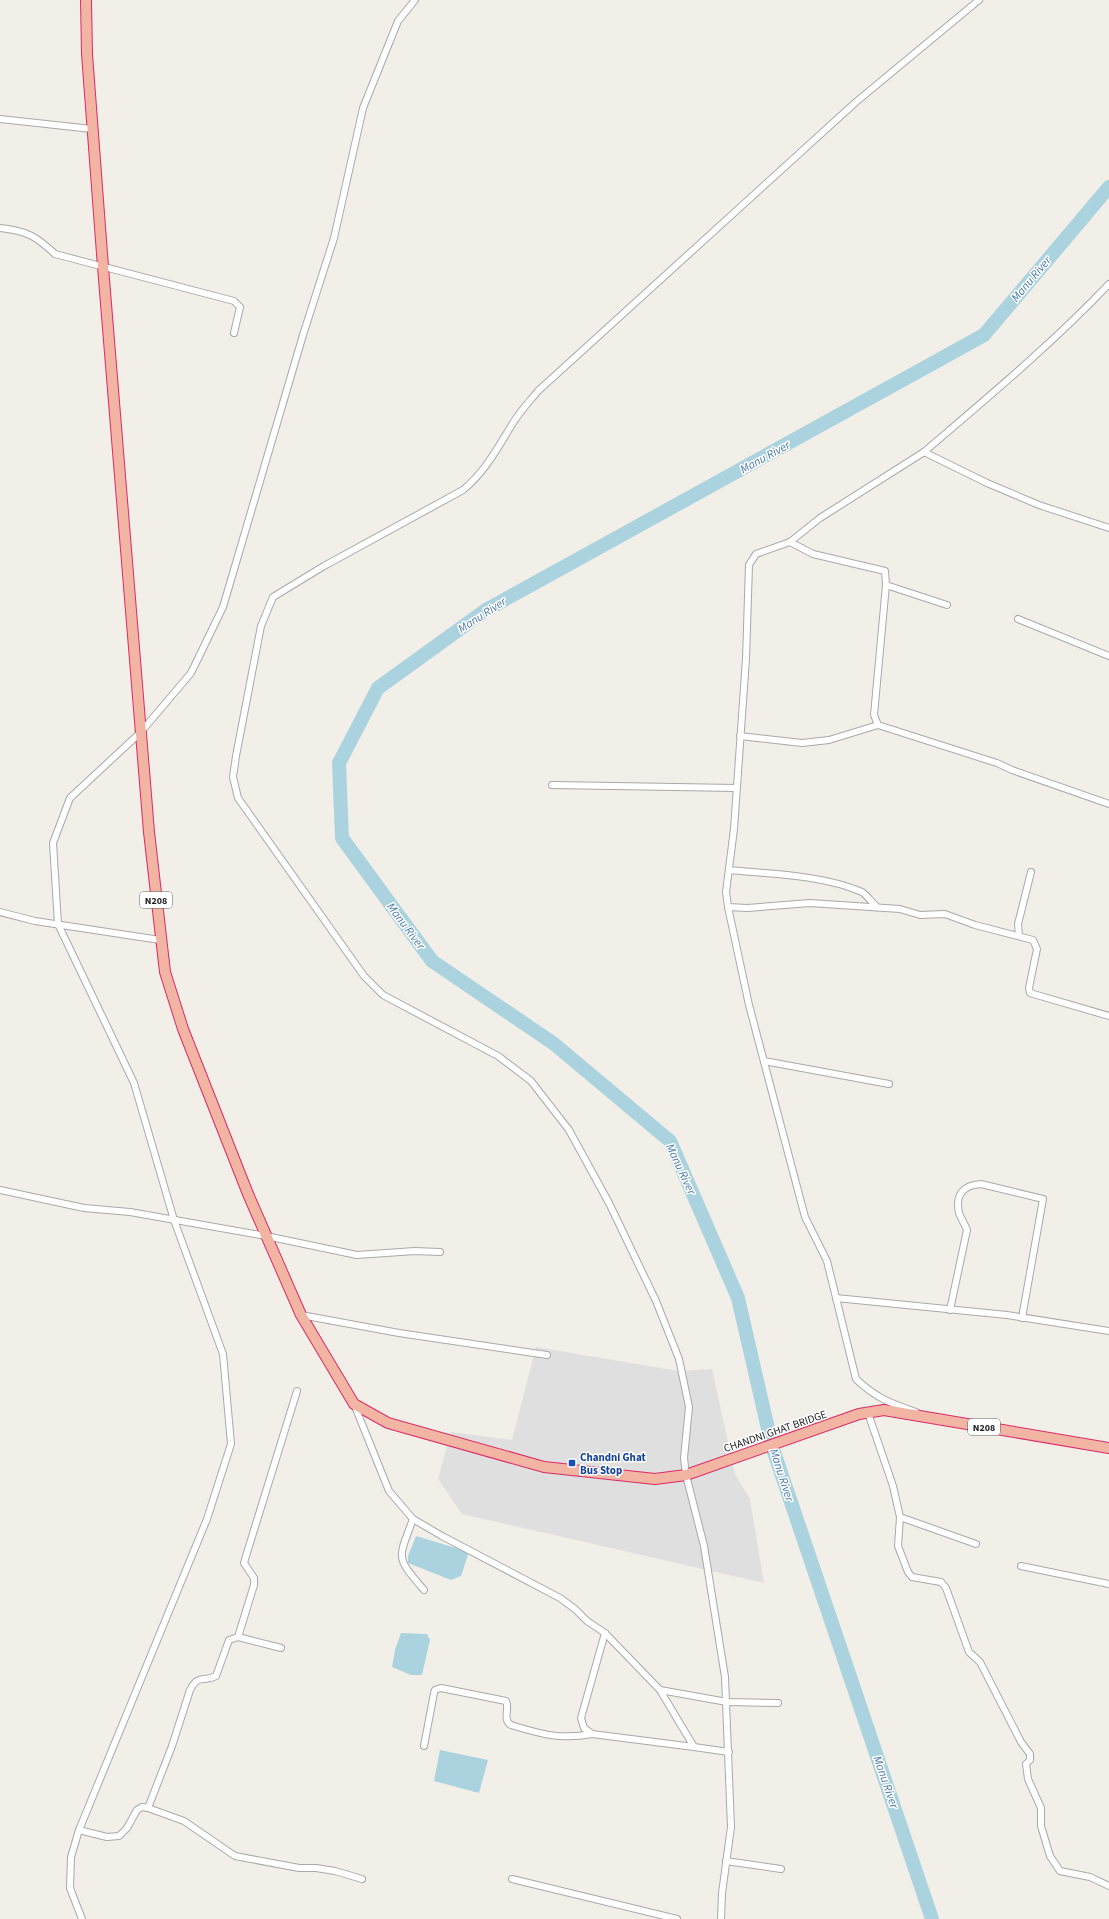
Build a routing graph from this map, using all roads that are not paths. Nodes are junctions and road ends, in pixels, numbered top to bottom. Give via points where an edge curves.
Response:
1 (86, 0) edge
2 (414, 0) edge
3 (979, 0) edge
4 (0, 119) edge
5 (92, 129) junction
6 (0, 228) edge
7 (103, 267) junction
8 (1109, 284) edge
9 (234, 333) dead end
10 (924, 452) junction
11 (1109, 528) edge
12 (790, 542) junction
13 (886, 585) junction
14 (947, 604) dead end
15 (1018, 619) dead end
16 (1109, 656) edge
17 (878, 725) junction
18 (141, 732) junction
19 (740, 736) junction
20 (552, 785) dead end
21 (736, 788) junction
22 (1109, 804) edge
23 (729, 870) junction
24 (1031, 872) dead end
25 (728, 907) junction
26 (877, 907) junction
27 (0, 912) edge
28 (58, 924) junction
29 (1018, 936) junction
30 (160, 940) junction
31 (1109, 1016) edge
32 (764, 1061) junction
33 (889, 1084) dead end
34 (0, 1190) edge
35 (174, 1220) junction
36 (266, 1236) junction
37 (440, 1252) dead end
38 (836, 1298) junction
39 (950, 1310) junction
40 (301, 1315) junction
41 (1022, 1318) junction
42 (1109, 1331) edge
43 (547, 1355) dead end
44 (297, 1391) dead end
45 (354, 1404) junction
46 (864, 1413) junction
47 (940, 1420) junction
48 (1109, 1448) edge
49 (686, 1475) junction
50 (900, 1517) junction
51 (413, 1519) junction
52 (976, 1544) dead end
53 (1021, 1566) dead end
54 (1109, 1584) edge
55 (424, 1590) dead end
56 (605, 1633) junction
57 (238, 1636) junction
58 (281, 1648) dead end
59 (660, 1690) junction
60 (727, 1702) junction
61 (778, 1703) dead end
62 (592, 1734) junction
63 (424, 1746) dead end
64 (694, 1747) junction
65 (729, 1752) junction
66 (148, 1808) junction
67 (79, 1830) junction
68 (726, 1861) junction
69 (781, 1868) dead end
70 (362, 1879) dead end
71 (512, 1879) dead end
72 (1109, 1886) edge
73 (82, 1919) edge
74 (677, 1919) edge
75 (721, 1919) edge

1 - 5 highway, N208
2 - 18 street via 398,21 363,108 334,238 224,607 191,674
3 - 49 street via 856,102 538,391 514,421 493,458 477,478 463,490 273,597 261,626 233,777 238,798 364,976 384,996 498,1056 532,1081 569,1130 609,1203 656,1301 679,1359 689,1407 684,1458
4 - 5 street
5 - 7 highway, N208
6 - 7 street via 24,232 38,238 55,254
7 - 9 street via 234,301 240,307
7 - 18 highway, N208
8 - 10 street via 1019,371
10 - 11 street via 1039,505
10 - 12 street via 820,518
12 - 13 street via 813,554 885,571
12 - 19 street via 756,554 749,565
13 - 14 street
13 - 17 street via 874,714
15 - 16 street
17 - 19 street via 829,740 802,743
17 - 22 street via 997,763
18 - 28 street via 70,798 52,843
18 - 30 highway, N208
19 - 21 street
20 - 21 street
21 - 23 street
23 - 25 street via 726,892
23 - 26 street via 801,877 837,884 863,893
24 - 29 street via 1018,924
25 - 26 street via 810,903
25 - 32 street
26 - 29 street via 900,909 920,915 945,914
27 - 28 street
28 - 30 street
28 - 35 street via 134,1083
29 - 31 street via 1034,940 1036,944 1030,993
30 - 36 highway, N208 via 165,972 182,1029
32 - 33 street
32 - 38 street via 805,1217 827,1261
34 - 35 street via 84,1208 130,1212
35 - 36 street
35 - 67 street via 223,1354 231,1444 207,1519
36 - 37 street via 364,1256 415,1251
36 - 40 highway, N208
38 - 39 street
38 - 47 street via 856,1379 886,1402
39 - 41 street
39 - 41 street via 966,1230 960,1215 961,1193 971,1184 981,1184 1043,1199
40 - 43 street via 399,1333
40 - 45 highway, N208
41 - 42 street
44 - 57 street via 244,1563 254,1578 254,1585
45 - 49 highway, N208 via 388,1423 544,1467 655,1479
45 - 51 street via 389,1491
46 - 47 highway, N208 via 884,1410
46 - 49 highway, CHANDNI GHAT BRIDGE / N208
46 - 50 street via 893,1486
47 - 48 highway, N208
49 - 60 street via 704,1546
50 - 52 street
50 - 72 street via 898,1546 908,1572 912,1577 941,1582 946,1588 969,1652 980,1662 1021,1742 1030,1754 1030,1760 1026,1764 1028,1779 1041,1808 1041,1826 1050,1856 1060,1871 1090,1877
51 - 55 street via 401,1552 401,1560
51 - 56 street via 560,1598
53 - 54 street
56 - 59 street
56 - 62 street via 581,1718 584,1728
57 - 58 street
57 - 66 street via 229,1640 216,1676 199,1678 194,1682
59 - 60 street
59 - 64 street
60 - 61 street
60 - 65 street
62 - 63 street via 566,1738 544,1735 510,1725 506,1718 506,1701 441,1688 434,1693
62 - 64 street
64 - 65 street
65 - 68 street via 731,1827
66 - 67 street via 142,1807 137,1810 127,1828 119,1836 107,1837
66 - 70 street via 184,1821 235,1856 299,1868 335,1871
67 - 73 street via 71,1857 70,1888
68 - 69 street
68 - 75 street
71 - 74 street

